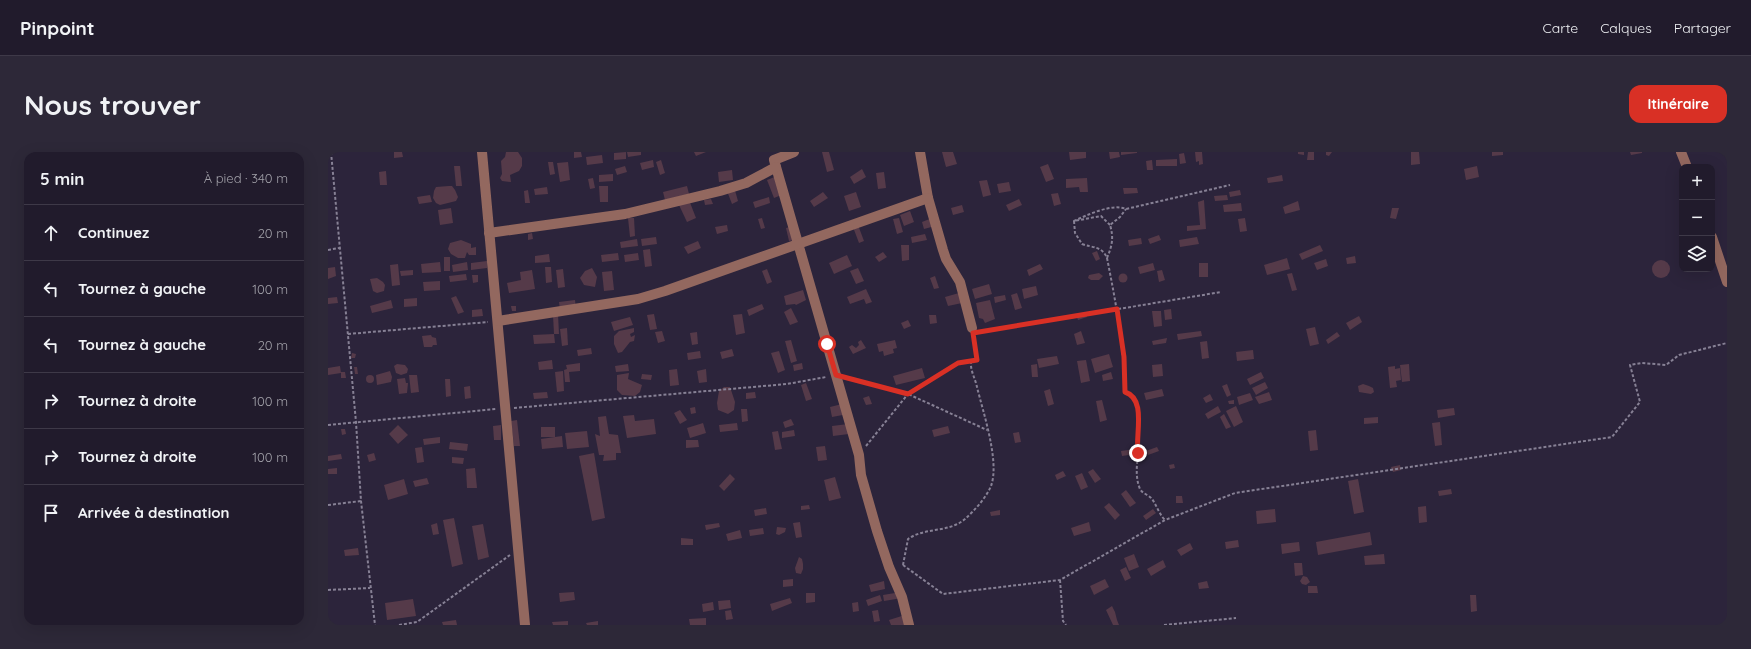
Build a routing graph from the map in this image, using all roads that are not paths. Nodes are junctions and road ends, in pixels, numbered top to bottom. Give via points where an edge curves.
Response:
1 (482, 152) edge
2 (794, 152) edge
3 (920, 152) edge
4 (1681, 152) edge
5 (1685, 164) edge
6 (776, 167) junction
7 (928, 198) junction
8 (488, 233) junction
9 (798, 244) junction
10 (1715, 247) edge
11 (1727, 282) edge
12 (498, 321) junction
13 (972, 328) dead end
14 (525, 625) edge
15 (909, 625) edge

1 - 8 street
2 - 6 street via 774,160
3 - 7 street
4 - 5 street
6 - 8 street via 746,183 625,214
6 - 9 street
7 - 9 street
7 - 13 street via 946,259 960,282
8 - 12 street
9 - 12 street via 665,291 638,298
9 - 15 street via 859,455 861,475
10 - 11 street
12 - 14 street

